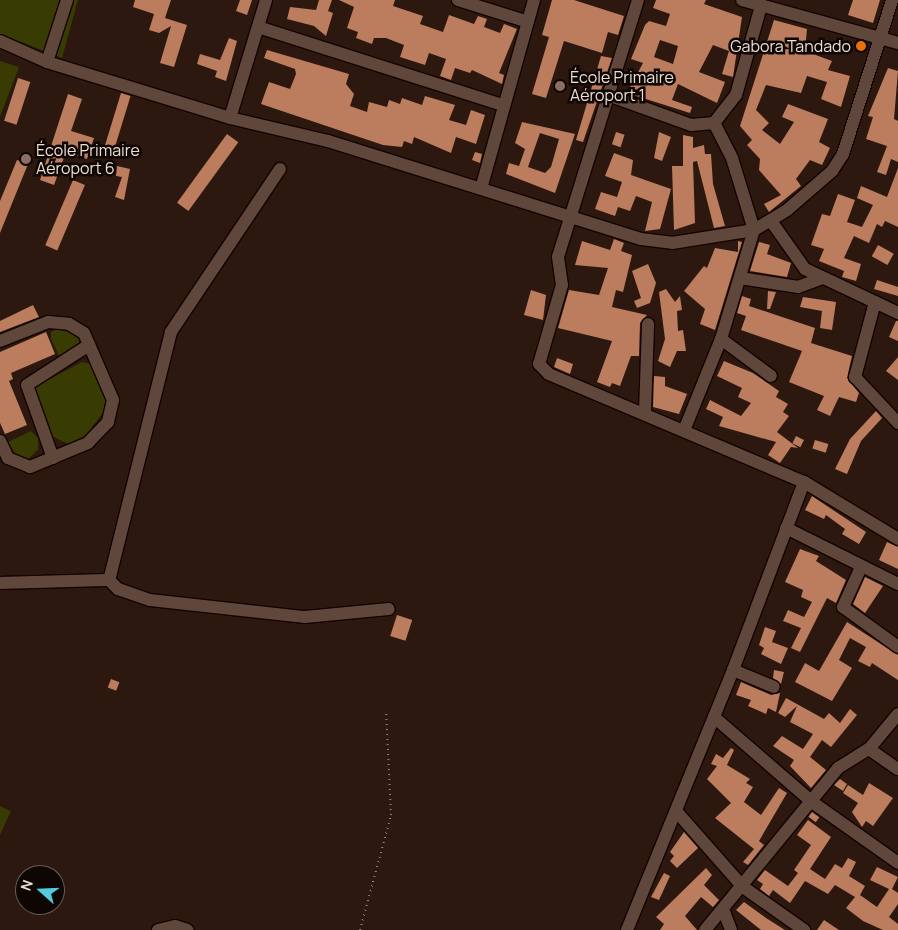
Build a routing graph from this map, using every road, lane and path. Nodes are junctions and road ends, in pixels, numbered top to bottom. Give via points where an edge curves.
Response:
1 (67, 0) edge
2 (266, 0) edge
3 (458, 0) edge
4 (534, 0) edge
5 (638, 0) edge
6 (742, 0) edge
7 (892, 0) edge
8 (761, 6) junction
9 (528, 22) junction
10 (258, 27) junction
11 (881, 38) junction
12 (0, 41) edge
13 (898, 43) edge
14 (6, 48) edge
15 (48, 62) junction
16 (608, 95) junction
17 (503, 105) junction
18 (230, 118) junction
19 (714, 123) junction
20 (280, 169) dead end
21 (482, 185) junction
22 (571, 214) junction
23 (771, 221) junction
24 (754, 230) junction
25 (740, 278) junction
26 (820, 279) junction
27 (875, 302) junction
28 (898, 312) edge
29 (648, 324) dead end
30 (721, 339) junction
31 (0, 341) edge
32 (89, 345) junction
33 (771, 376) dead end
34 (645, 412) junction
35 (898, 423) edge
36 (685, 428) junction
37 (0, 441) edge
38 (53, 458) junction
39 (804, 482) junction
40 (786, 528) junction
41 (898, 539) edge
42 (861, 567) junction
43 (109, 580) junction
44 (0, 583) edge
45 (898, 584) edge
46 (389, 609) dead end
47 (898, 648) edge
48 (733, 670) junction
49 (774, 687) dead end
50 (386, 710) dead end
51 (898, 714) edge
52 (714, 718) junction
53 (869, 749) junction
54 (898, 769) edge
55 (812, 802) junction
56 (676, 811) junction
57 (898, 863) edge
58 (743, 887) junction
59 (636, 908) junction
60 (723, 909) junction
61 (159, 930) edge
62 (187, 930) edge
63 (360, 930) edge
64 (627, 930) edge
65 (637, 930) edge
66 (706, 930) edge
67 (731, 930) edge
68 (804, 930) edge

1 - 15 street
2 - 10 street
3 - 9 street
4 - 9 street
5 - 16 street
6 - 8 street
7 - 11 street
8 - 11 street
8 - 19 street via 736,95
9 - 17 street
10 - 17 street
10 - 18 street
11 - 13 street
11 - 23 street via 843,154 832,171
12 - 14 street
14 - 15 street
15 - 18 street
16 - 19 street via 691,125
16 - 22 street
17 - 21 street
18 - 21 street via 328,141
19 - 24 street via 732,158
20 - 43 street via 171,332
21 - 22 street
22 - 24 street via 641,239 672,243
22 - 34 street via 558,257 562,284 539,364 548,374
23 - 24 street
23 - 26 street via 797,262
24 - 25 street
25 - 26 street via 798,287
25 - 30 street
26 - 27 street
27 - 28 street
27 - 35 street via 855,378
29 - 34 street
30 - 33 street
30 - 36 street
31 - 32 street via 48,322 69,324 84,333
32 - 38 street via 113,400 111,413 102,430 88,443
32 - 38 street via 27,385
34 - 36 street
36 - 39 street
37 - 38 street via 8,458 24,468
39 - 40 street
39 - 41 street
40 - 42 street
40 - 48 street
42 - 45 street
42 - 47 street via 843,607
43 - 44 street
43 - 46 street via 118,590 150,600 305,617
48 - 49 street
48 - 52 street
50 - 63 path via 391,815
51 - 53 street
52 - 55 street
52 - 56 street
53 - 54 street
53 - 55 street via 838,768
55 - 57 street
55 - 58 street
56 - 58 street
56 - 59 street
58 - 60 street
58 - 68 street
59 - 64 street
59 - 65 street
60 - 66 street
60 - 67 street
61 - 62 street

